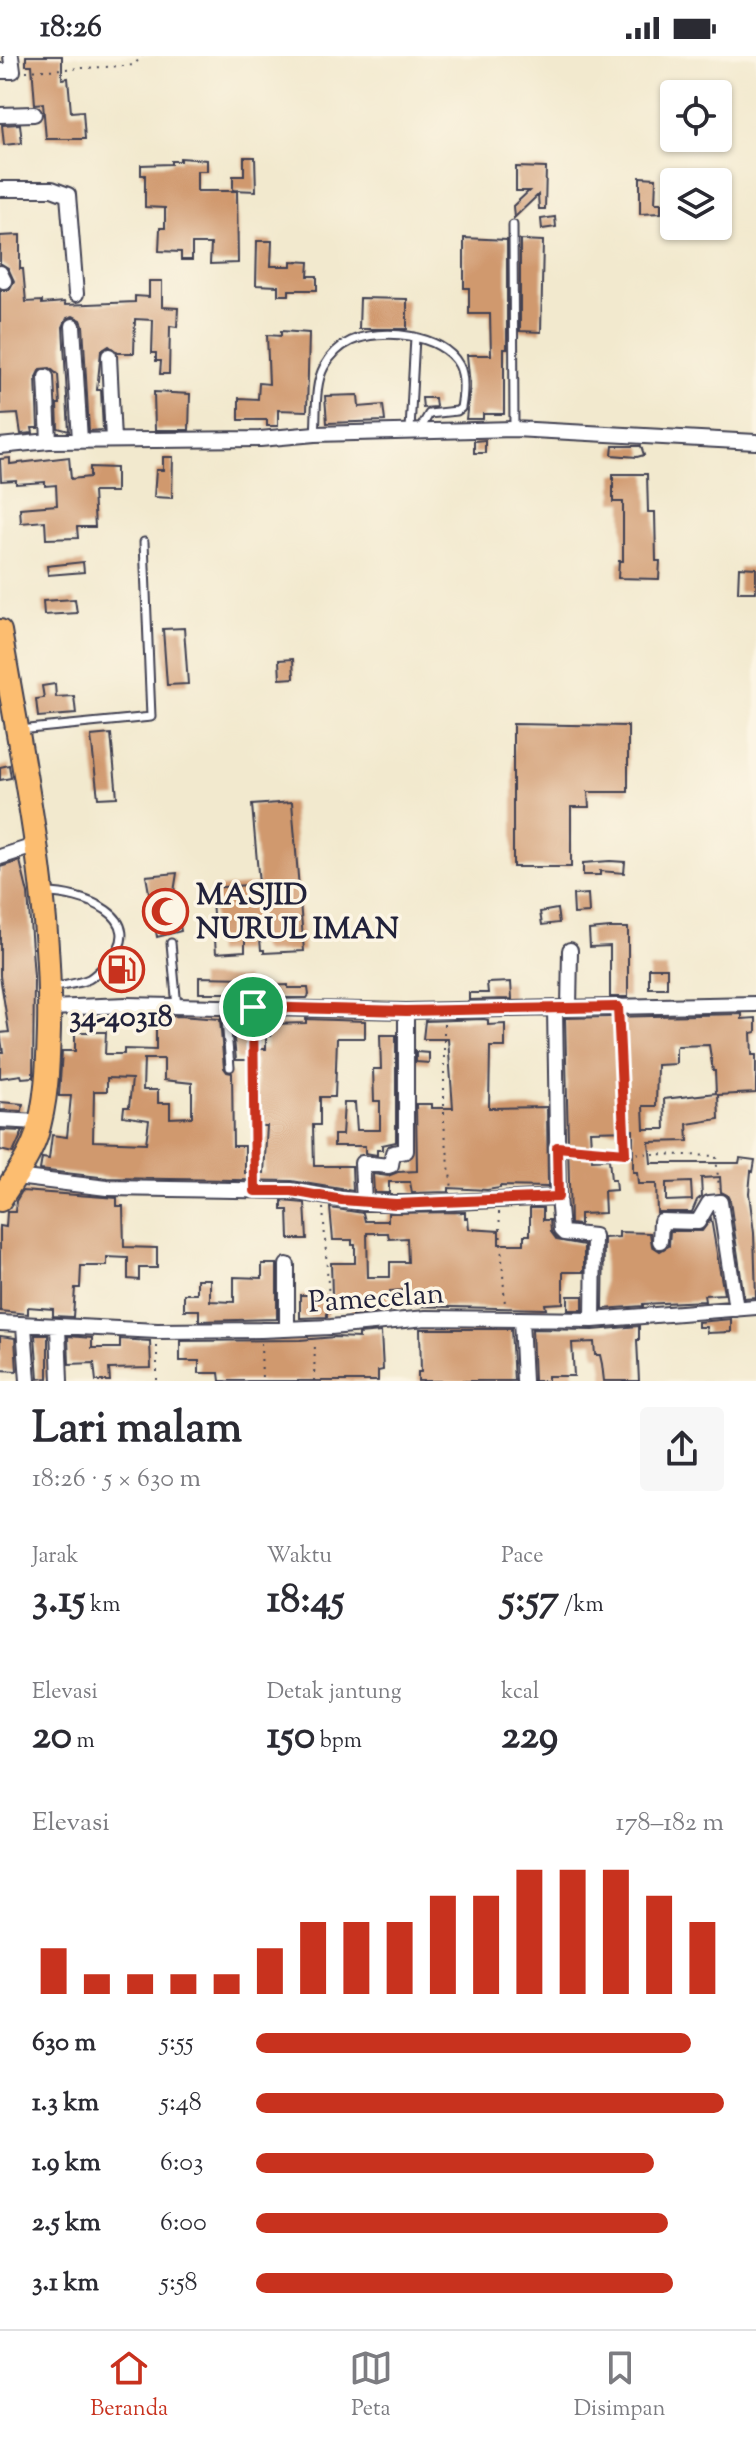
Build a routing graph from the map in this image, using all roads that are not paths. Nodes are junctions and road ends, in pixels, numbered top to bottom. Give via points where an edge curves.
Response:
1 (34, 114) dead end
2 (0, 115) edge
3 (0, 189) edge
4 (513, 225) dead end
5 (76, 294) dead end
6 (73, 326) dead end
7 (415, 337) junction
8 (109, 356) dead end
9 (46, 377) dead end
10 (514, 429) junction
11 (414, 432) junction
12 (315, 434) junction
13 (80, 440) junction
14 (113, 440) junction
15 (49, 441) junction
16 (756, 442) edge
17 (0, 446) edge
18 (144, 542) dead end
19 (0, 631) edge
20 (12, 725) junction
21 (34, 846) junction
22 (0, 857) edge
23 (42, 893) junction
24 (171, 943) dead end
25 (570, 950) dead end
26 (50, 998) junction
27 (756, 1004) edge
28 (177, 1007) junction
29 (225, 1007) junction
30 (562, 1009) junction
31 (406, 1011) junction
32 (230, 1067) dead end
33 (0, 1120) edge
34 (39, 1122) junction
35 (5, 1190) edge
36 (558, 1197) junction
37 (364, 1203) junction
38 (660, 1241) dead end
39 (287, 1265) dead end
40 (756, 1307) edge
41 (736, 1309) junction
42 (513, 1319) junction
43 (593, 1320) junction
44 (0, 1323) edge
45 (24, 1326) junction
46 (58, 1327) junction
47 (287, 1329) junction
48 (28, 1381) edge
49 (60, 1381) edge
50 (524, 1381) edge

1 - 2 street
3 - 5 street via 52,189 68,195
4 - 10 lane
6 - 13 street
7 - 11 lane
7 - 11 lane via 446,350 462,373 461,409 429,414
7 - 12 lane via 369,336 347,343 333,355 320,378
8 - 14 street
9 - 15 street
10 - 11 street
10 - 16 street
11 - 12 street
12 - 14 street
13 - 14 street
13 - 15 street
15 - 17 street
18 - 20 lane via 151,717
19 - 20 main road
20 - 21 main road
21 - 22 street
21 - 23 main road
23 - 26 main road
23 - 26 lane via 101,905 121,932 117,952 93,977
24 - 28 lane
25 - 30 street
26 - 28 street
26 - 34 main road
27 - 30 street
28 - 29 street
29 - 31 street
29 - 32 lane
30 - 31 street
30 - 36 street
31 - 37 street via 406,1151 393,1153 390,1166 362,1163
33 - 34 street
34 - 35 main road via 30,1153
35 - 37 street via 292,1191
36 - 37 street
36 - 43 street via 563,1233 594,1236
38 - 41 street via 662,1220 698,1222 709,1203 720,1202
39 - 47 street
40 - 41 street, Pamecelan
41 - 43 street, Pamecelan
42 - 43 street, Pamecelan
42 - 47 street, Pamecelan via 426,1318
42 - 50 street
44 - 45 street, Pamecelan
45 - 46 street, Pamecelan
45 - 48 street
46 - 47 street, Pamecelan
46 - 49 street

